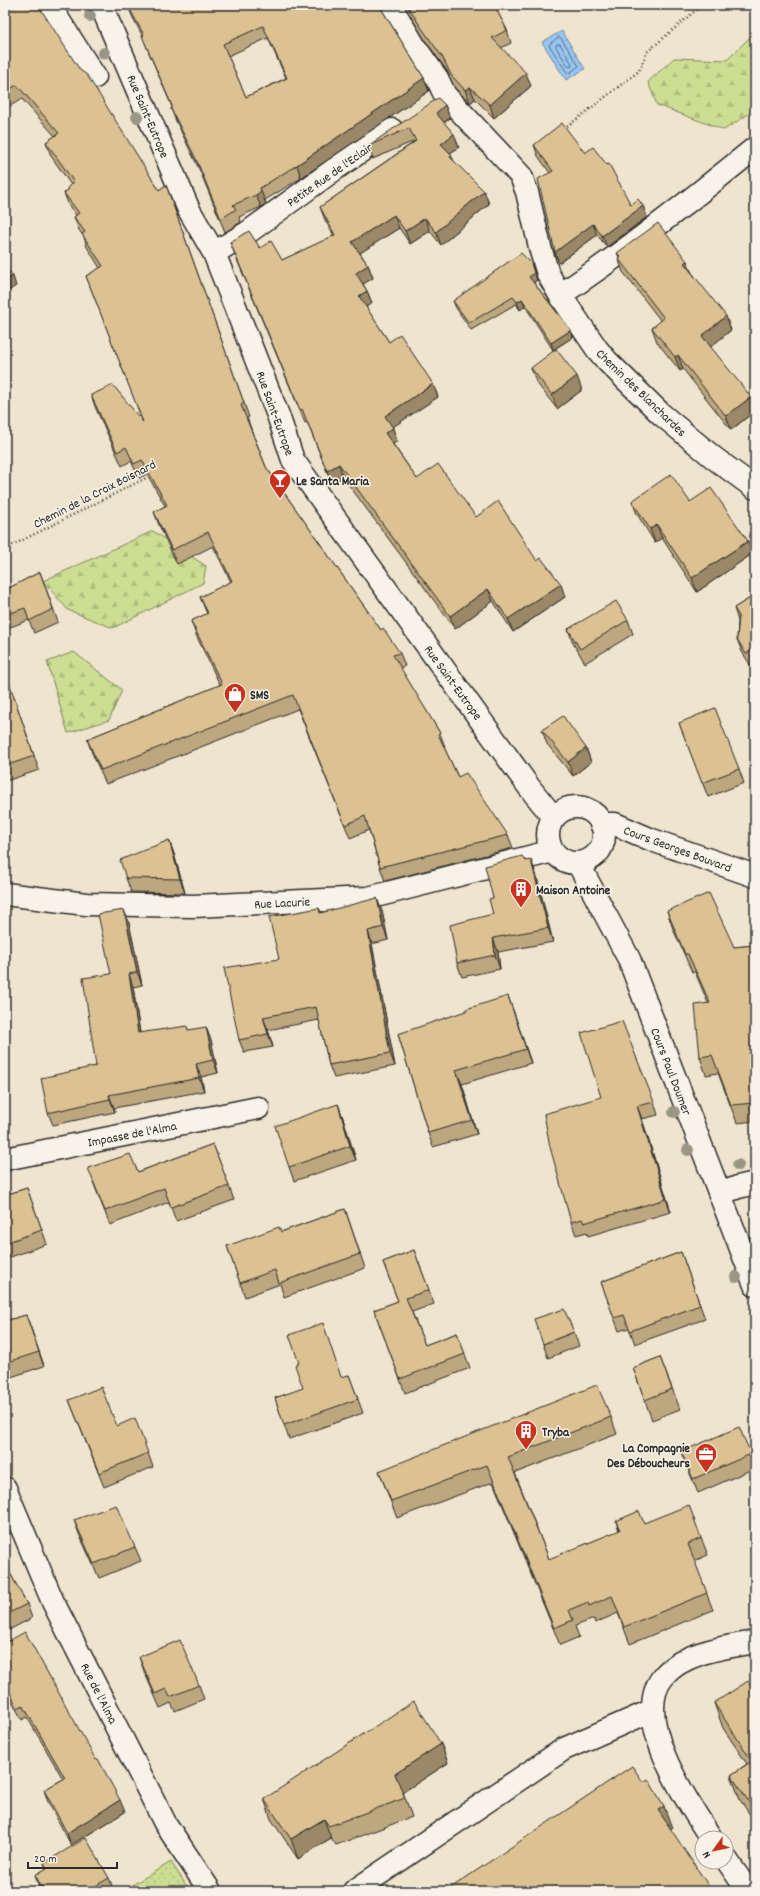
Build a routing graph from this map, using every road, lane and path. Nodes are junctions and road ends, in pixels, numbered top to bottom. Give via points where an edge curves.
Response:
1 (49, 5) edge
2 (102, 5) edge
3 (390, 5) edge
4 (702, 5) edge
5 (95, 76) dead end
6 (412, 117) edge
7 (560, 133) edge
8 (755, 148) edge
9 (214, 253) junction
10 (560, 295) junction
11 (150, 475) edge
12 (755, 488) edge
13 (5, 549) edge
14 (554, 818) junction
15 (601, 824) junction
16 (553, 851) junction
17 (578, 863) junction
18 (755, 876) edge
19 (6, 890) edge
20 (258, 1108) dead end
21 (5, 1159) edge
22 (755, 1183) edge
23 (720, 1194) junction
24 (755, 1285) edge
25 (5, 1488) edge
26 (755, 1642) edge
27 (653, 1710) junction
28 (706, 1830) edge
29 (734, 1870) edge
30 (210, 1891) edge
31 (354, 1891) edge
32 (748, 1891) edge

1 - 5 street
2 - 9 street, Rue Saint-Eutrope via 189,210
3 - 10 street, Chemin des Blanchardes via 415,48 437,78 438,99 521,176 540,251 548,274
4 - 7 path via 647,52 639,71
6 - 9 street, Petite Rue de l'Eclair via 247,233
8 - 10 street via 643,237
9 - 14 street, Rue Saint-Eutrope via 294,460
10 - 12 street, Chemin des Blanchardes via 606,361 661,414
11 - 13 path, Chemin de la Croix Boisnard
14 - 15 street via 567,808 586,808 594,813
14 - 16 street via 548,837
15 - 17 street via 604,838 602,847 590,860
15 - 18 street, Cours Georges Bouvard via 615,824 652,840
16 - 17 street via 563,860
16 - 19 street, Rue Lacurie via 368,898 193,906 86,904
17 - 23 street, Cours Paul Doumer via 629,959
20 - 21 street, Impasse de l'Alma
22 - 23 street
23 - 24 street, Cours Paul Doumer
25 - 30 street, Rue de l'Alma via 53,1602 165,1823
26 - 27 street via 707,1650 680,1663 663,1677 655,1692
27 - 28 street via 658,1740 666,1762 689,1806
27 - 31 street via 564,1749
29 - 32 street

